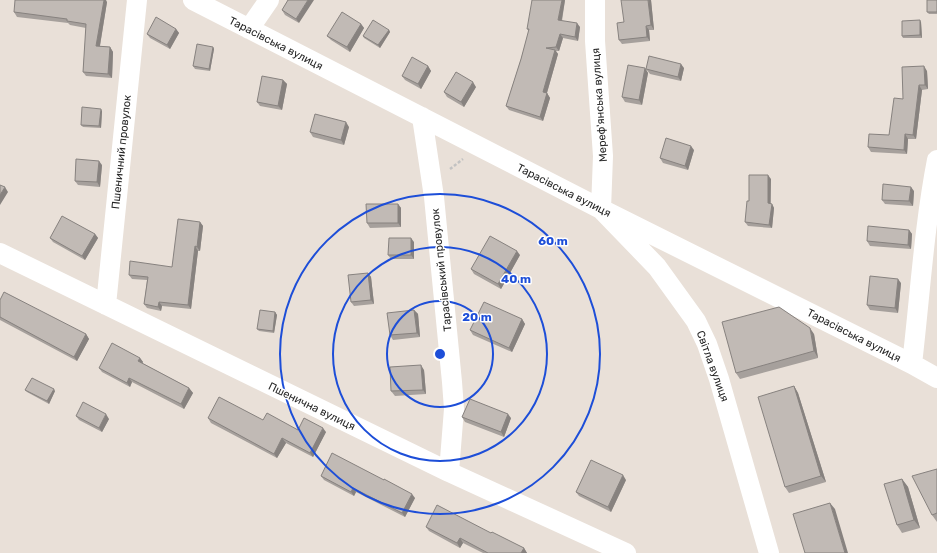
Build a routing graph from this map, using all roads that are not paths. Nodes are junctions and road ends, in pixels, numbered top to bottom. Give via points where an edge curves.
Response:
1 (137, 0) edge
2 (193, 0) edge
3 (269, 0) edge
4 (594, 0) edge
5 (249, 29) junction
6 (422, 116) junction
7 (937, 160) edge
8 (601, 209) junction
9 (0, 253) edge
10 (106, 305) junction
11 (912, 364) junction
12 (937, 378) edge
13 (448, 472) junction
14 (626, 553) edge
15 (769, 553) edge

1 - 10 street, Пшеничний провулок
2 - 5 street, Тарасівська вулиця
3 - 5 street
4 - 8 street, Мереф'янська вулиця via 603,156
5 - 6 street, Тарасівська вулиця
6 - 8 street, Тарасівська вулиця
6 - 13 street, Тарасівський провулок via 434,198 454,409
7 - 11 street via 925,232
8 - 11 street, Тарасівська вулиця
8 - 15 street, Світла вулиця via 657,267 696,322 707,344
9 - 10 street, Пшенична вулиця
10 - 13 street, Пшенична вулиця
11 - 12 street, Тарасівська вулиця
13 - 14 street, Пшенична вулиця

